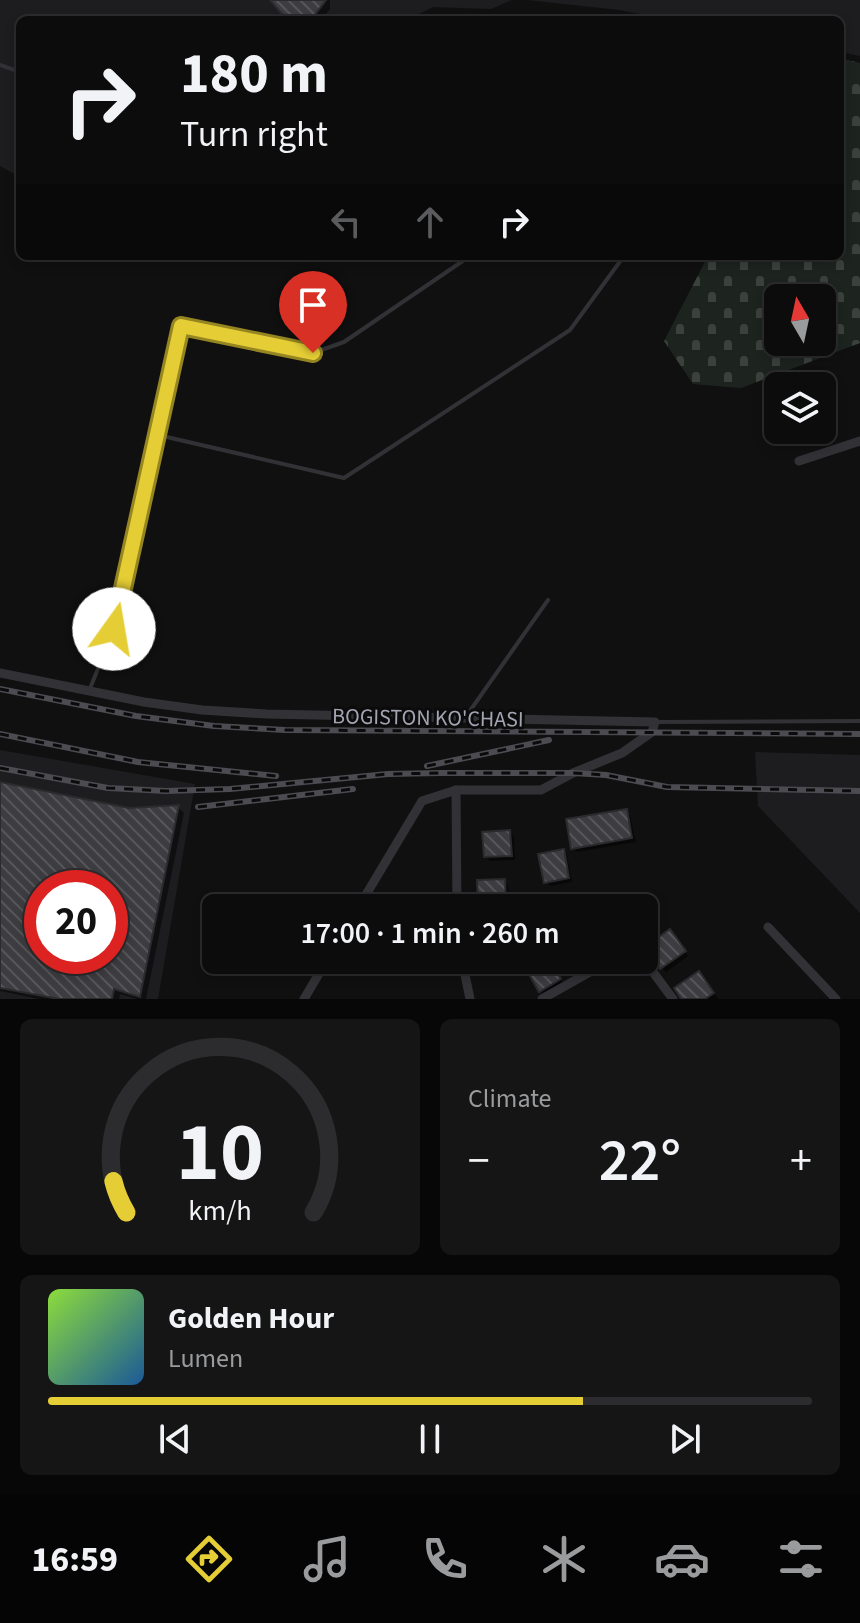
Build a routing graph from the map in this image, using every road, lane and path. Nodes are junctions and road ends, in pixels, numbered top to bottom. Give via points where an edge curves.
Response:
1 (464, 260) edge
2 (621, 260) edge
3 (158, 435) junction
4 (860, 441) edge
5 (799, 461) dead end
6 (548, 600) dead end
7 (0, 673) edge
8 (89, 691) junction
9 (466, 717) junction
10 (860, 721) edge
11 (655, 722) junction
12 (456, 790) junction
13 (366, 894) edge
14 (457, 894) edge
15 (768, 927) dead end
16 (319, 974) edge
17 (465, 974) edge
18 (586, 974) edge
19 (654, 974) edge
20 (304, 999) edge
21 (470, 999) edge
22 (542, 999) edge
23 (673, 999) edge
24 (836, 999) edge

1 - 3 lane via 344,342 313,353 181,326
2 - 3 lane via 570,330 344,478
3 - 8 lane via 114,629
4 - 5 street
6 - 9 lane
7 - 8 street, BOGISTON KO'CHASI
8 - 9 street, BOGISTON KO'CHASI via 202,710
9 - 11 street, BOGISTON KO'CHASI
10 - 11 lane, BOGISTON KO'CHASI
11 - 12 street via 652,732 622,753 541,790
12 - 13 street via 422,801
12 - 14 street
15 - 24 street
16 - 20 street
17 - 21 street
18 - 22 street
19 - 23 street

